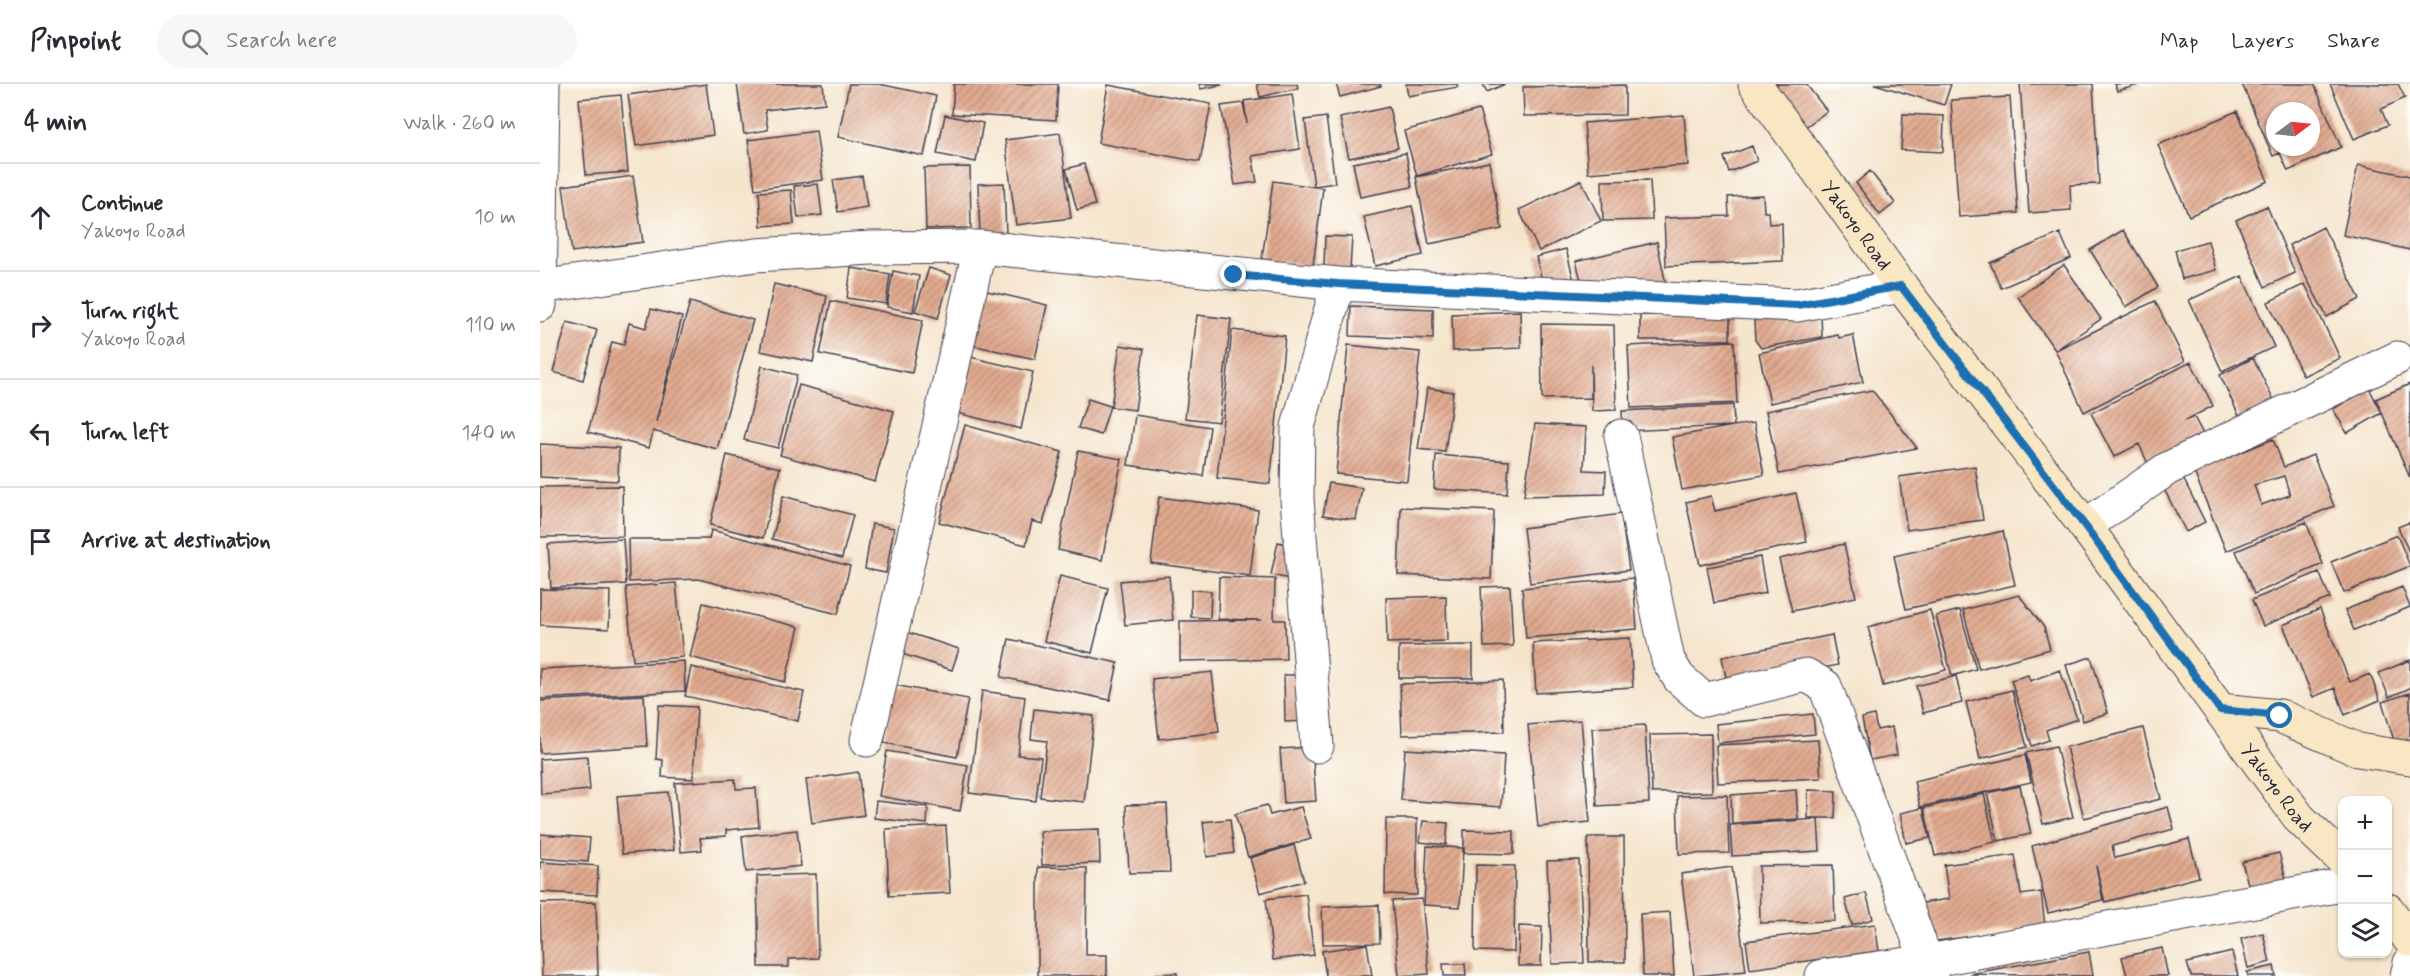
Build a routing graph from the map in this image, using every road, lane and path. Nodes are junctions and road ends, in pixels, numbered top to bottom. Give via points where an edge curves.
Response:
1 (543, 84) edge
2 (1755, 84) edge
3 (980, 247) junction
4 (1338, 284) junction
5 (1901, 286) junction
6 (541, 293) edge
7 (2397, 358) dead end
8 (1621, 436) dead end
9 (2085, 526) junction
10 (2220, 710) junction
11 (867, 740) dead end
12 (1317, 746) dead end
13 (2410, 758) edge
14 (2338, 854) edge
15 (2338, 886) edge
16 (2392, 915) edge
17 (2410, 940) edge
18 (2410, 963) edge
19 (1930, 969) edge
20 (1822, 976) edge
21 (2407, 976) edge

1 - 6 street
2 - 5 main road, Yakoyo Road
3 - 4 street
3 - 6 street via 756,255
3 - 11 street
4 - 5 street via 1797,305
4 - 12 street via 1298,427 1297,499
5 - 9 main road, Yakoyo Road
7 - 9 street via 2167,469
8 - 19 street via 1668,660 1680,678 1704,700 1806,675 1825,686
9 - 10 main road, Yakoyo Road
10 - 13 main road, Yakoyo Road via 2280,716 2358,750
10 - 14 main road, Yakoyo Road via 2300,819
15 - 19 street
16 - 17 main road
18 - 21 street
19 - 20 street

